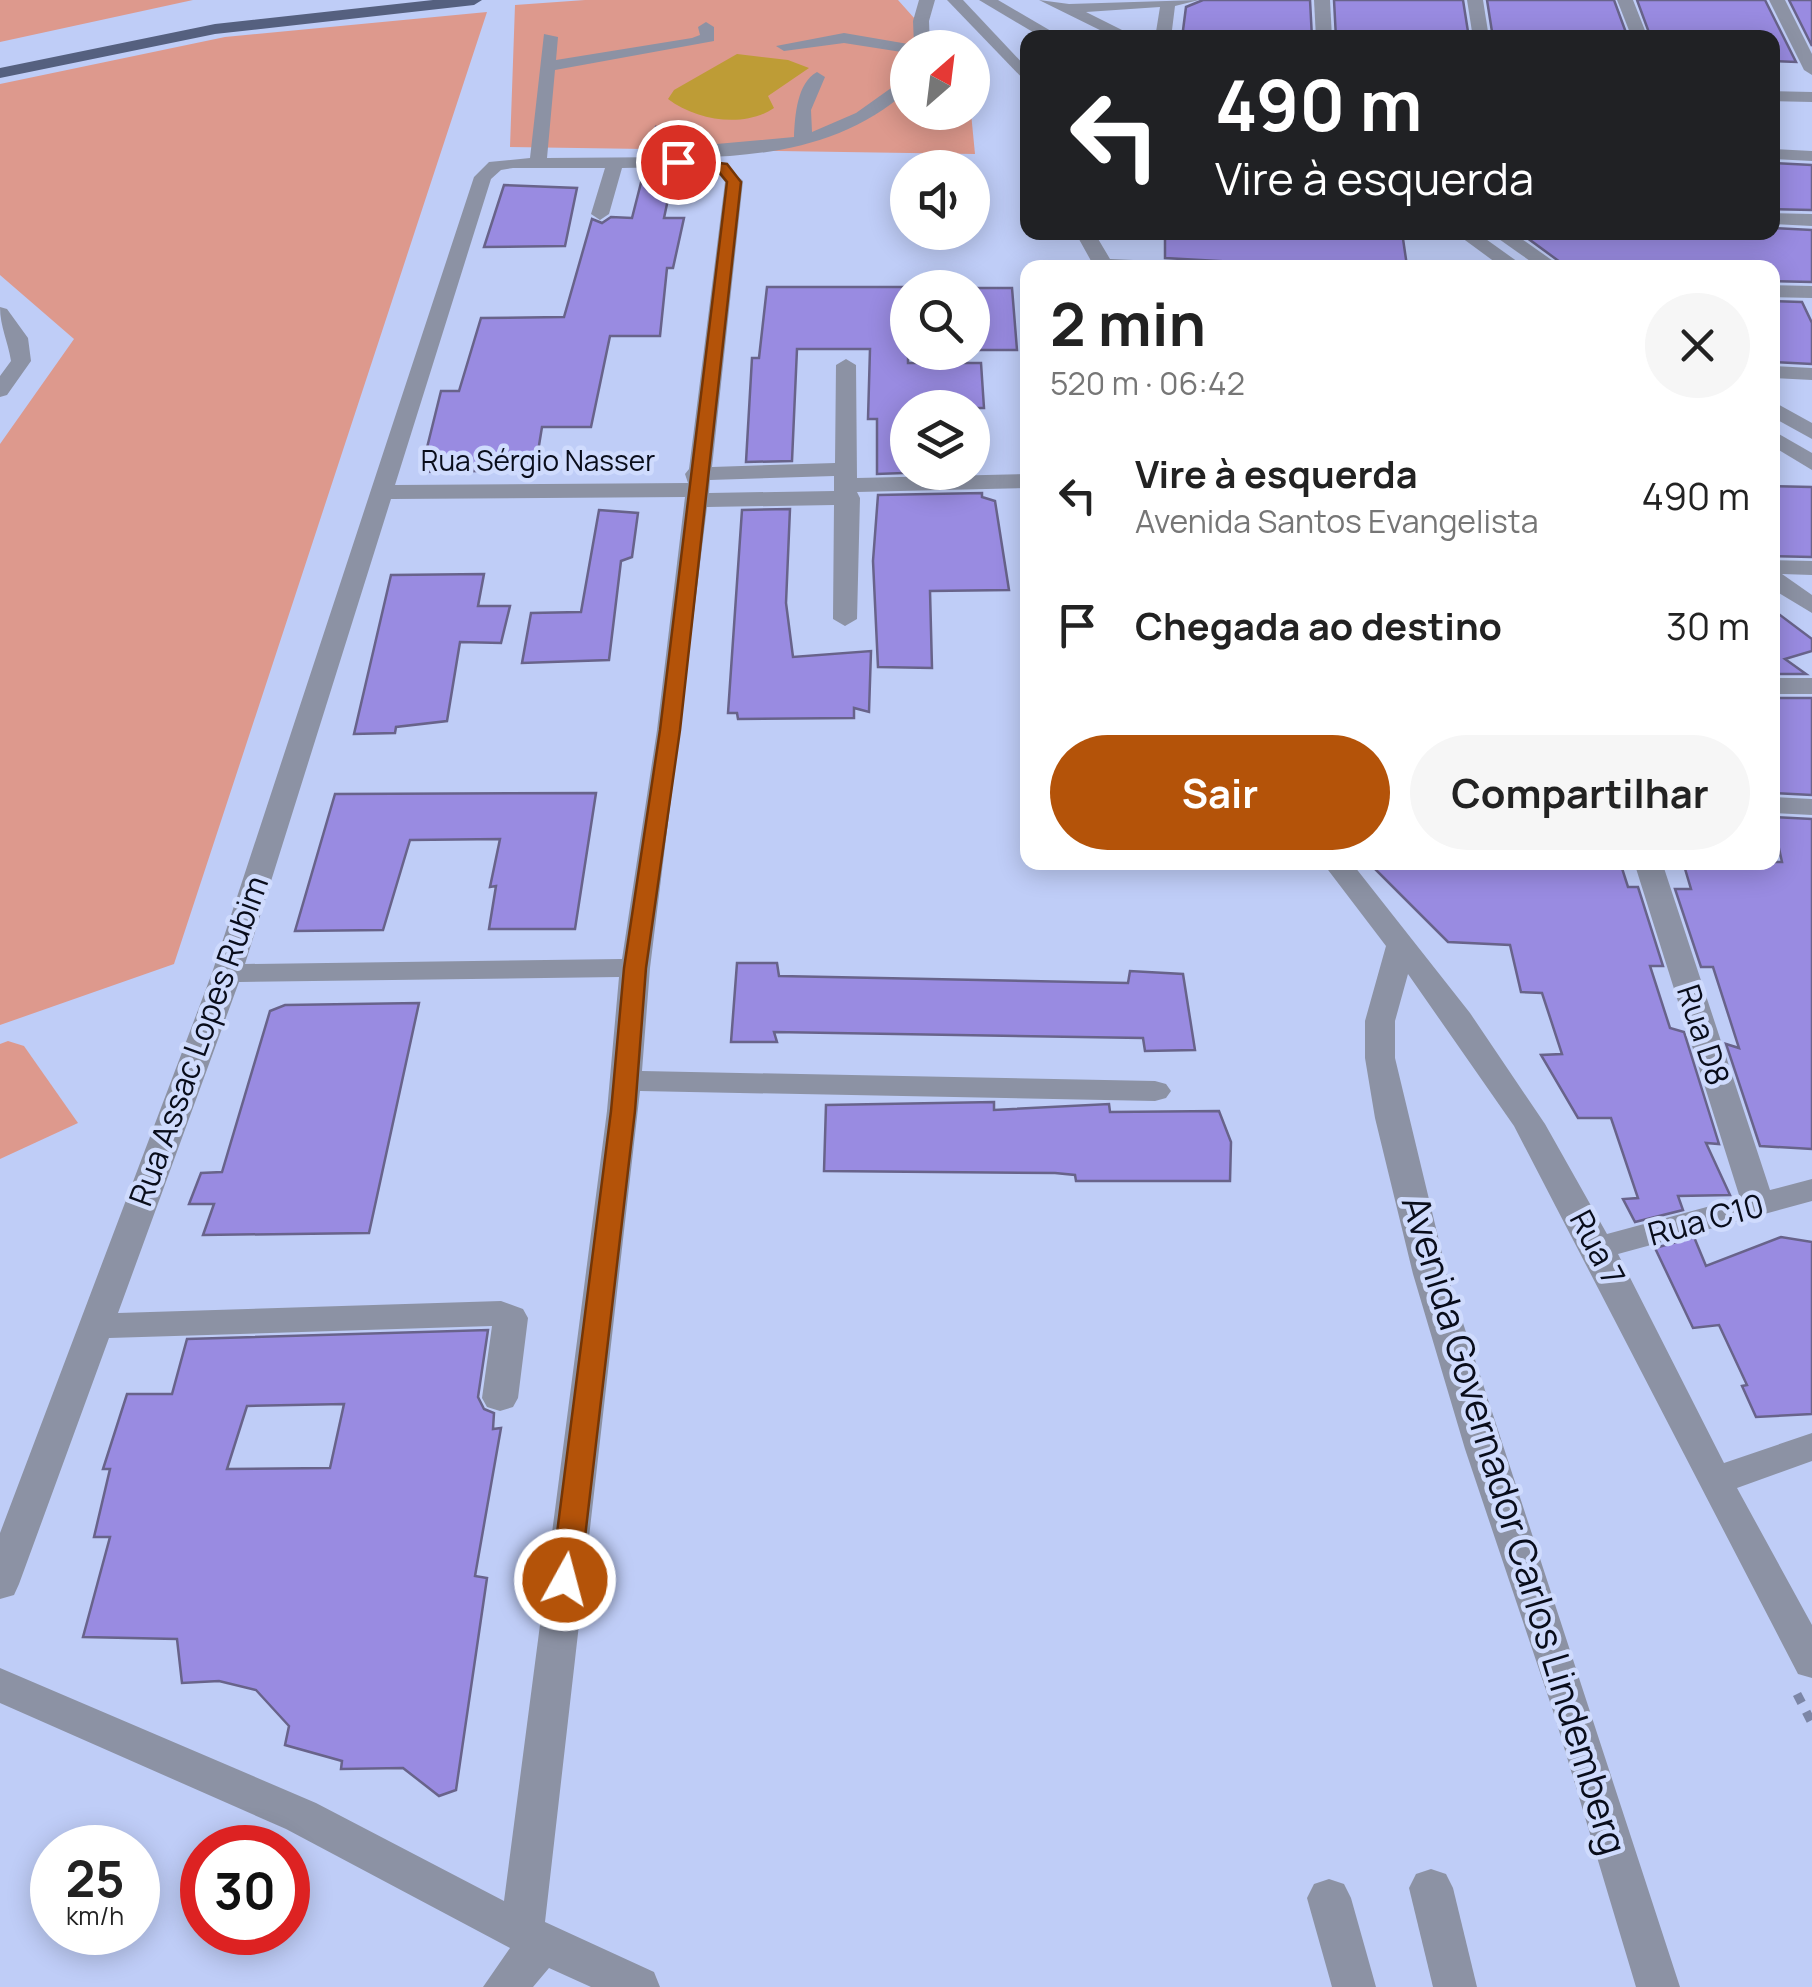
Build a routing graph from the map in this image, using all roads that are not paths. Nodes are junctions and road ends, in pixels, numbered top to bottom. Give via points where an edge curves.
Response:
1 (356, 0) edge
2 (474, 0) edge
3 (926, 0) edge
4 (954, 0) edge
5 (986, 0) edge
6 (1046, 0) edge
7 (1191, 0) edge
8 (1322, 0) edge
9 (1475, 0) edge
10 (1625, 0) edge
11 (1777, 0) edge
12 (1168, 2) edge
13 (1066, 9) junction
14 (706, 26) dead end
15 (921, 30) edge
16 (1040, 30) edge
17 (1112, 30) edge
18 (1165, 30) edge
19 (1324, 30) edge
20 (1480, 30) edge
21 (1637, 30) edge
22 (550, 38) dead end
23 (890, 45) edge
24 (784, 46) dead end
25 (0, 59) edge
26 (547, 66) junction
27 (1020, 70) edge
28 (1812, 70) edge
29 (0, 73) edge
30 (817, 77) dead end
31 (890, 94) edge
32 (1780, 96) edge
33 (1812, 97) edge
34 (803, 141) junction
35 (1780, 154) edge
36 (540, 156) junction
37 (1812, 156) edge
38 (615, 163) junction
39 (600, 214) dead end
40 (1780, 218) edge
41 (1812, 220) edge
42 (1475, 240) edge
43 (1510, 240) edge
44 (1504, 260) edge
45 (1542, 260) edge
46 (1780, 291) edge
47 (1812, 292) edge
48 (0, 313) edge
49 (10, 361) edge
50 (846, 365) dead end
51 (1780, 372) edge
52 (1812, 374) edge
53 (0, 391) edge
54 (1780, 412) edge
55 (1812, 433) edge
56 (1780, 441) edge
57 (1780, 461) edge
58 (1812, 463) edge
59 (1020, 481) edge
60 (848, 484) junction
61 (695, 488) junction
62 (380, 492) junction
63 (1780, 567) edge
64 (1812, 568) edge
65 (1780, 584) edge
66 (1812, 606) edge
67 (845, 619) dead end
68 (1780, 686) edge
69 (1812, 686) edge
70 (1780, 805) edge
71 (1812, 807) edge
72 (1342, 870) edge
73 (1651, 870) edge
74 (1402, 944) junction
75 (635, 968) junction
76 (227, 973) junction
77 (626, 1081) junction
78 (1155, 1091) dead end
79 (1812, 1190) edge
80 (1759, 1207) junction
81 (1598, 1248) junction
82 (96, 1326) junction
83 (500, 1398) dead end
84 (1812, 1447) edge
85 (1714, 1481) junction
86 (0, 1584) edge
87 (1812, 1662) edge
88 (0, 1685) edge
89 (1431, 1888) dead end
90 (1329, 1898) dead end
91 (532, 1938) junction
92 (505, 1987) edge
93 (638, 1987) edge
94 (1354, 1987) edge
95 (1455, 1987) edge
96 (1658, 1987) edge

1 - 25 main road via 187,22
2 - 29 main road via 215,29
3 - 15 street
4 - 27 street
5 - 16 street
6 - 13 street
7 - 12 street
8 - 19 street
9 - 20 street
10 - 21 street
11 - 28 street
12 - 13 street
12 - 18 street
13 - 17 street
14 - 26 street via 709,36 694,42
22 - 26 street
23 - 24 street via 844,38
26 - 36 street
30 - 34 street via 803,110
31 - 34 street via 853,122
32 - 33 street
34 - 36 street
35 - 37 street
36 - 38 street
36 - 62 street, Rua Assac Lopes Rubim via 496,166 483,177
38 - 39 street
38 - 61 street via 722,167 734,182
40 - 41 street
42 - 44 street
43 - 45 street
46 - 47 street
48 - 49 street via 18,338
49 - 53 street
50 - 60 street
51 - 52 street
54 - 55 street
56 - 58 street
57 - 58 street
59 - 60 street, Rua Sérgio Nasser
60 - 61 street, Rua Sérgio Nasser
60 - 67 street
61 - 62 street, Rua Sérgio Nasser
61 - 75 street via 670,730
62 - 76 street, Rua Assac Lopes Rubim
63 - 64 street
65 - 66 street
68 - 69 street
70 - 71 street
72 - 74 street, Rua 7
73 - 80 street, Rua D8
74 - 81 street, Rua 7 via 1529,1124
74 - 96 street, Avenida Governador Carlos Lindemberg via 1380,1022 1391,1118 1482,1449 1574,1714
75 - 76 street
75 - 77 street
76 - 82 street, Rua Assac Lopes Rubim
77 - 78 street
77 - 91 street
79 - 80 street, Rua C10
80 - 81 street, Rua C10
81 - 85 street, Rua 7
82 - 83 street via 501,1312 511,1318
82 - 86 street, Rua Assac Lopes Rubim
84 - 85 street
85 - 87 street, Rua 7
88 - 91 street via 301,1816
89 - 95 street
90 - 94 street
91 - 92 street
91 - 93 street

